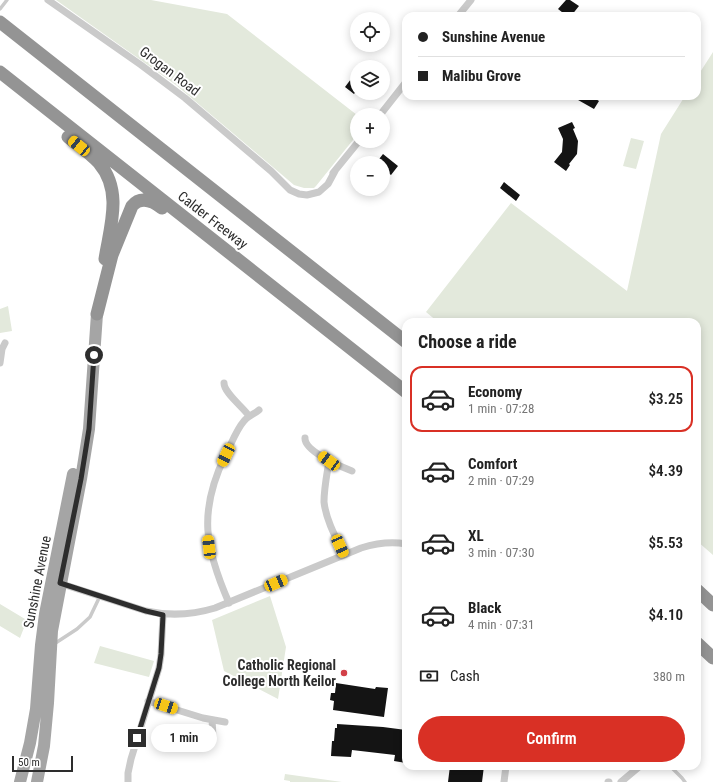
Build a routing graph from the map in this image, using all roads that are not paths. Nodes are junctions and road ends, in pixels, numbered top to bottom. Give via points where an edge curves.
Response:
1 (7, 0) edge
2 (48, 0) edge
3 (471, 0) edge
4 (0, 9) edge
5 (461, 12) edge
6 (0, 22) edge
7 (0, 72) edge
8 (0, 83) edge
9 (402, 87) edge
10 (386, 108) edge
11 (353, 148) edge
12 (97, 314) junction
13 (324, 328) junction
14 (402, 339) edge
15 (5, 343) dead end
16 (0, 363) edge
17 (224, 383) dead end
18 (402, 389) edge
19 (259, 410) dead end
20 (249, 416) junction
21 (305, 438) dead end
22 (329, 461) junction
23 (352, 472) dead end
24 (402, 544) edge
25 (344, 554) junction
26 (56, 582) junction
27 (701, 594) edge
28 (100, 596) junction
29 (229, 603) junction
30 (713, 605) edge
31 (163, 615) junction
32 (50, 646) junction
33 (701, 647) edge
34 (713, 658) edge
35 (148, 701) junction
36 (212, 720) junction
37 (225, 722) dead end
38 (213, 736) dead end
39 (506, 770) edge
40 (635, 770) edge
41 (674, 770) edge
42 (20, 782) edge
43 (37, 782) edge
44 (128, 782) edge
45 (504, 782) edge
46 (621, 782) edge
47 (685, 782) edge

1 - 4 lane
2 - 11 street, Grogan Road via 168,85 212,120 290,190 299,194 322,190
3 - 5 street
6 - 14 highway, Calder Freeway
7 - 13 highway, Calder Freeway
8 - 12 highway via 90,155 107,176 113,194 113,207
9 - 10 street
12 - 13 highway via 112,255 122,230 134,204 145,200 156,203 298,314
12 - 26 main road, Sunshine Avenue via 89,429 81,479
13 - 18 highway, Calder Freeway
15 - 16 street
17 - 20 street via 225,389
19 - 20 street
20 - 29 street via 242,424 218,472 208,506 209,547
21 - 22 street via 308,446
22 - 23 street
22 - 25 street via 325,508
24 - 25 street via 380,543
25 - 29 street
26 - 28 street
26 - 32 main road, Sunshine Avenue
26 - 42 main road, Sunshine Avenue via 42,630 36,709
27 - 30 highway
28 - 31 street
28 - 32 lane via 90,618
29 - 31 street via 202,612
31 - 35 street via 159,668
32 - 43 main road, Sunshine Avenue via 44,746
33 - 34 highway
35 - 36 street
35 - 44 street via 130,759
36 - 37 street
36 - 38 street
39 - 45 street
40 - 46 street
41 - 47 lane

